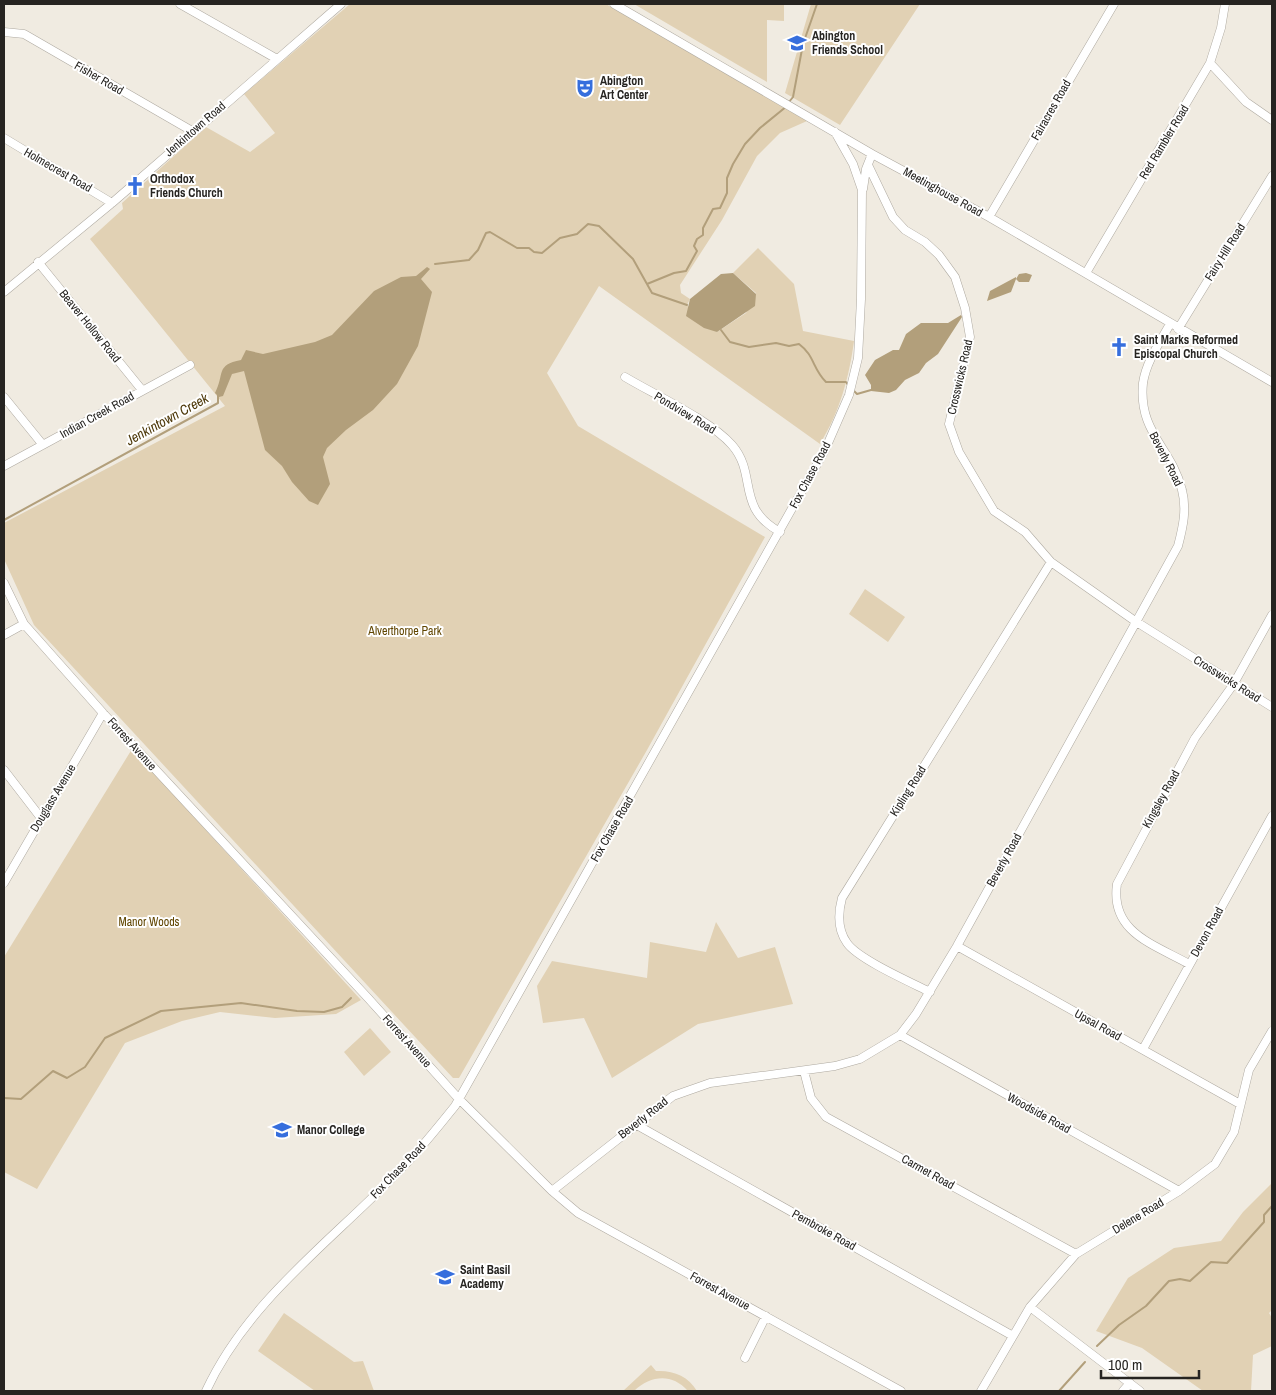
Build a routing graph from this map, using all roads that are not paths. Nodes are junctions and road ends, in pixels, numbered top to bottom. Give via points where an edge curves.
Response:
1 (180, 4) edge
2 (341, 4) edge
3 (1114, 4) edge
4 (1225, 4) edge
5 (617, 5) edge
6 (4, 32) edge
7 (277, 59) junction
8 (1210, 63) junction
9 (1272, 120) edge
10 (192, 131) junction
11 (835, 132) junction
12 (4, 138) edge
13 (870, 153) junction
14 (868, 165) junction
15 (1272, 176) edge
16 (859, 181) junction
17 (862, 190) junction
18 (112, 203) junction
19 (989, 217) junction
20 (38, 262) junction
21 (1086, 273) junction
22 (4, 291) edge
23 (1170, 324) junction
24 (1178, 329) junction
25 (190, 365) dead end
26 (625, 377) dead end
27 (1272, 382) edge
28 (142, 390) junction
29 (4, 397) edge
30 (43, 445) junction
31 (4, 466) edge
32 (780, 532) junction
33 (1051, 562) junction
34 (4, 583) edge
35 (1272, 615) edge
36 (1135, 621) junction
37 (24, 624) junction
38 (4, 635) edge
39 (1233, 685) junction
40 (1272, 707) edge
41 (104, 713) junction
42 (4, 770) edge
43 (1272, 816) edge
44 (41, 818) junction
45 (4, 883) edge
46 (957, 946) junction
47 (1189, 964) junction
48 (930, 992) junction
49 (1272, 1031) edge
50 (900, 1035) junction
51 (1143, 1049) junction
52 (804, 1071) junction
53 (458, 1098) junction
54 (1240, 1104) junction
55 (635, 1124) junction
56 (552, 1191) junction
57 (1179, 1191) junction
58 (1076, 1254) junction
59 (1030, 1307) junction
60 (766, 1316) junction
61 (1013, 1336) junction
62 (745, 1358) dead end
63 (1130, 1383) junction
64 (206, 1391) edge
65 (901, 1391) edge
66 (981, 1391) edge
67 (1123, 1391) edge
68 (1140, 1391) edge

1 - 7 street
2 - 7 street, Jenkintown Road
3 - 19 street, Fairacres Road
4 - 8 street, Red Rambler Road
5 - 11 street, Meetinghouse Road
6 - 10 street, Fisher Road via 24,34
7 - 10 street, Jenkintown Road
8 - 9 street via 1246,102
8 - 21 street, Red Rambler Road
10 - 18 street, Jenkintown Road
11 - 13 street, Meetinghouse Road
11 - 16 street, Fox Chase Road
12 - 18 street, Holmecrest Road
13 - 14 street, Fox Chase Road
13 - 16 street
13 - 19 street, Meetinghouse Road
14 - 17 street, Fox Chase Road
14 - 33 street, Crosswicks Road via 893,217 939,255 955,277 965,308 970,337 949,424 959,452 994,510 1025,532
15 - 24 street, Fairy Hill Road
16 - 17 street, Fox Chase Road
17 - 32 street, Fox Chase Road via 858,358 851,386 825,450
18 - 20 street, Jenkintown Road
19 - 21 street, Meetinghouse Road
20 - 22 street, Jenkintown Road
20 - 28 street, Beaver Hollow Road
21 - 23 street, Meetinghouse Road
23 - 24 street, Meetinghouse Road
23 - 36 street, Beverly Road via 1147,368 1143,403 1153,437 1182,489 1184,519 1178,546
24 - 27 street, Meetinghouse Road
25 - 28 street, Indian Creek Road
26 - 32 street, Pondview Road via 716,431 733,446 742,463 755,512 765,524
28 - 30 street, Indian Creek Road
29 - 30 street
30 - 31 street, Indian Creek Road
32 - 53 street, Fox Chase Road
33 - 36 street, Crosswicks Road
33 - 48 street, Kipling Road via 842,898 838,914 847,943 858,953
34 - 37 street, Forrest Avenue
35 - 39 street, Kingsley Road
36 - 39 street, Crosswicks Road
36 - 46 street, Beverly Road
37 - 38 street
37 - 41 street, Forrest Avenue
39 - 40 street, Crosswicks Road
39 - 47 street, Kingsley Road via 1195,738 1116,884 1115,904 1126,926
41 - 44 street, Douglass Avenue
41 - 53 street, Forrest Avenue
42 - 44 street
43 - 47 street, Devon Road
44 - 45 street, Douglass Avenue
46 - 48 street, Beverly Road
46 - 51 street, Upsal Road
47 - 51 street, Devon Road
48 - 50 street, Beverly Road
49 - 54 street, Delene Road via 1249,1070
50 - 52 street, Beverly Road via 860,1060
50 - 57 street, Woodside Road
51 - 54 street, Upsal Road
52 - 55 street, Beverly Road via 710,1083 689,1089 673,1096
52 - 58 street, Carmet Road via 811,1098 826,1116
53 - 56 street, Forrest Avenue
53 - 64 street, Fox Chase Road via 422,1148 293,1274 243,1328
54 - 57 street, Delene Road via 1234,1132 1216,1164
55 - 56 street, Beverly Road
55 - 61 street, Pembroke Road
56 - 60 street, Forrest Avenue via 578,1213
57 - 58 street, Delene Road
58 - 59 street, Delene Road
59 - 61 street, Delene Road
59 - 63 street
60 - 62 street
60 - 65 street, Forrest Avenue
61 - 66 street, Delene Road
63 - 67 street
63 - 68 street

